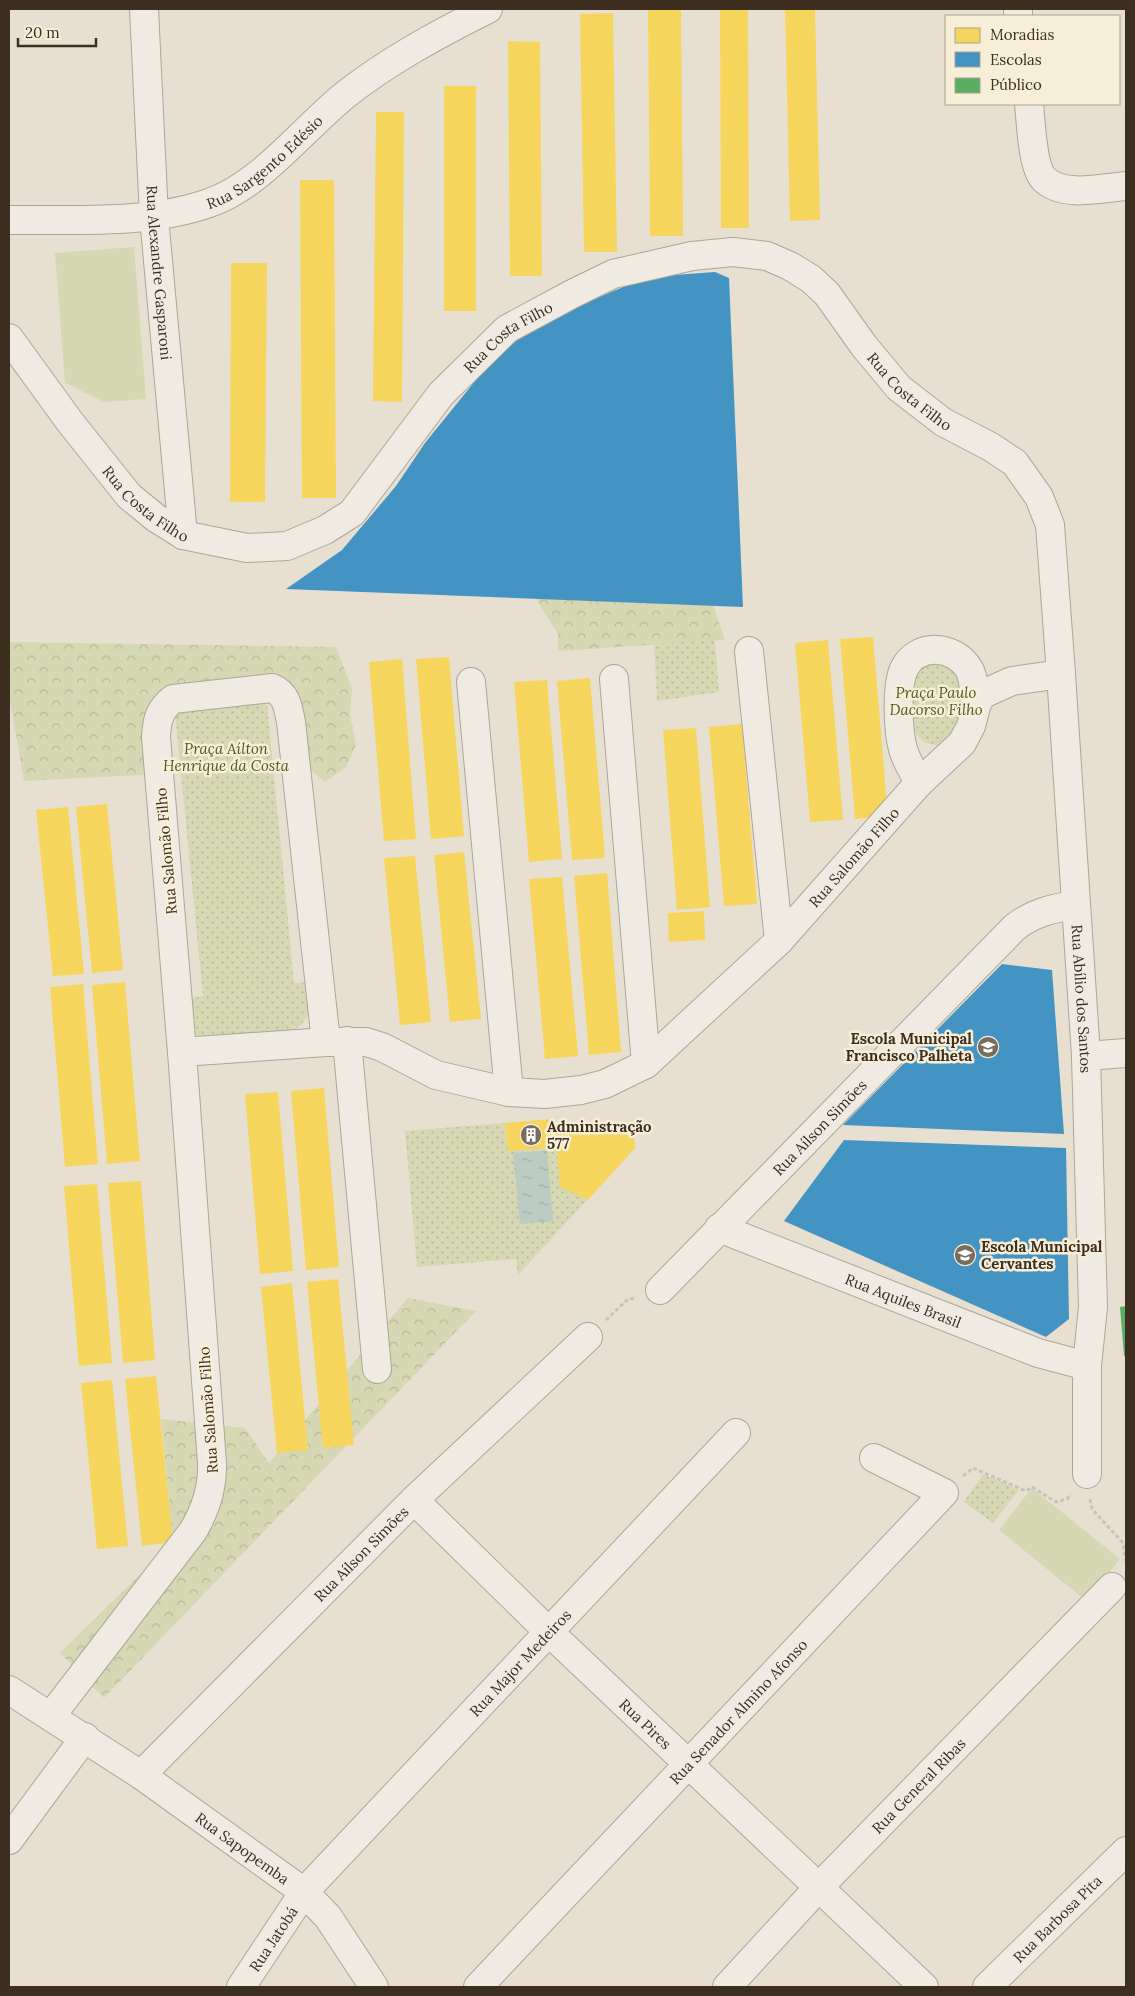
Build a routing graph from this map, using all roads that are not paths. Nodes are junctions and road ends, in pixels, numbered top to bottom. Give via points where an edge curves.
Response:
1 (144, 9) edge
2 (485, 9) edge
3 (1029, 105) edge
4 (1126, 186) edge
5 (154, 216) junction
6 (9, 220) edge
7 (9, 338) edge
8 (1050, 525) joint
9 (183, 535) junction
10 (749, 651) dead end
11 (968, 667) junction
12 (1061, 674) junction
13 (614, 679) dead end
14 (471, 682) dead end
15 (1004, 684) junction
16 (975, 707) junction
17 (919, 783) junction
18 (1076, 905) junction
19 (779, 941) junction
20 (336, 1041) junction
21 (182, 1052) junction
22 (1126, 1054) edge
23 (1086, 1056) junction
24 (646, 1064) junction
25 (509, 1092) junction
26 (719, 1228) junction
27 (660, 1290) dead end
28 (588, 1337) dead end
29 (1087, 1366) junction
30 (377, 1369) dead end
31 (736, 1433) dead end
32 (874, 1458) dead end
33 (1087, 1474) road end
34 (414, 1500) junction
35 (1119, 1577) edge
36 (549, 1632) junction
37 (9, 1690) edge
38 (51, 1716) junction
39 (85, 1737) junction
40 (688, 1765) junction
41 (141, 1775) junction
42 (12, 1831) edge
43 (1126, 1851) edge
44 (818, 1888) junction
45 (304, 1892) junction
46 (241, 1987) edge
47 (374, 1987) edge
48 (478, 1987) edge
49 (727, 1987) edge
50 (924, 1987) edge
51 (987, 1987) edge

1 - 5 street, Rua Alexandre Gasparoni
2 - 5 street, Rua Sargento Edésio via 398,58 346,94 239,187 210,203
3 - 4 street via 1036,159 1043,178 1055,186 1074,190
5 - 6 street, Rua Sargento Edésio
5 - 9 street, Rua Alexandre Gasparoni
7 - 9 street, Rua Costa Filho via 129,496
8 - 9 street, Rua Costa Filho via 1039,497 1015,464 991,447 943,422 899,388 827,294 811,279 768,256 733,252 692,256 613,274 507,330 441,394 352,513 325,530 287,546 247,548
8 - 12 street, Rua Abílio dos Santos
10 - 19 street
11 - 15 street
11 - 16 street
11 - 17 street via 956,655 938,650 915,656 902,672 901,739
12 - 15 street, Rua Salomão Filho
12 - 18 street, Rua Abílio dos Santos
13 - 24 street
14 - 25 street
15 - 16 street, Rua Salomão Filho via 983,694
16 - 17 street, Rua Salomão Filho via 971,726 962,743
17 - 19 street, Rua Salomão Filho
18 - 23 street, Rua Abílio dos Santos
18 - 26 street, Rua Aílson Simões via 1045,911 1014,928
19 - 24 street, Rua Salomão Filho
20 - 21 street, Rua Salomão Filho
20 - 21 street, Rua Salomão Filho via 291,722 286,701 280,692 272,688 173,699 163,707 157,719
20 - 25 street, Rua Salomão Filho via 366,1042 436,1075
20 - 30 street, Rua Salomão Filho
21 - 38 street, Rua Salomão Filho via 212,1486 193,1531
22 - 23 street
23 - 29 street, Rua Abílio dos Santos via 1093,1307
24 - 25 street, Rua Salomão Filho via 605,1084 581,1090 545,1094
26 - 27 street, Rua Aílson Simões
26 - 29 street, Rua Aquiles Brasil via 1038,1353
28 - 34 street, Rua Aílson Simões
29 - 33 street, Rua Abílio dos Santos
31 - 36 street, Rua Major Medeiros
32 - 40 street, Rua Senador Almino Afonso via 944,1492
34 - 36 street, Rua Pires
34 - 41 street, Rua Aílson Simões
35 - 44 street, Rua General Ribas
36 - 40 street, Rua Pires
36 - 45 street, Rua Major Medeiros
37 - 38 street, Rua Sapopemba
38 - 39 street, Rua Sapopemba
39 - 41 street, Rua Sapopemba
39 - 42 street
40 - 44 street, Rua Pires
40 - 48 street, Rua Senador Almino Afonso
41 - 45 street, Rua Sapopemba
43 - 51 street, Rua Barbosa Pita
44 - 49 street, Rua General Ribas
44 - 50 street, Rua Pires
45 - 46 street, Rua Jatobá
45 - 47 street, Rua Sapopemba via 328,1918

